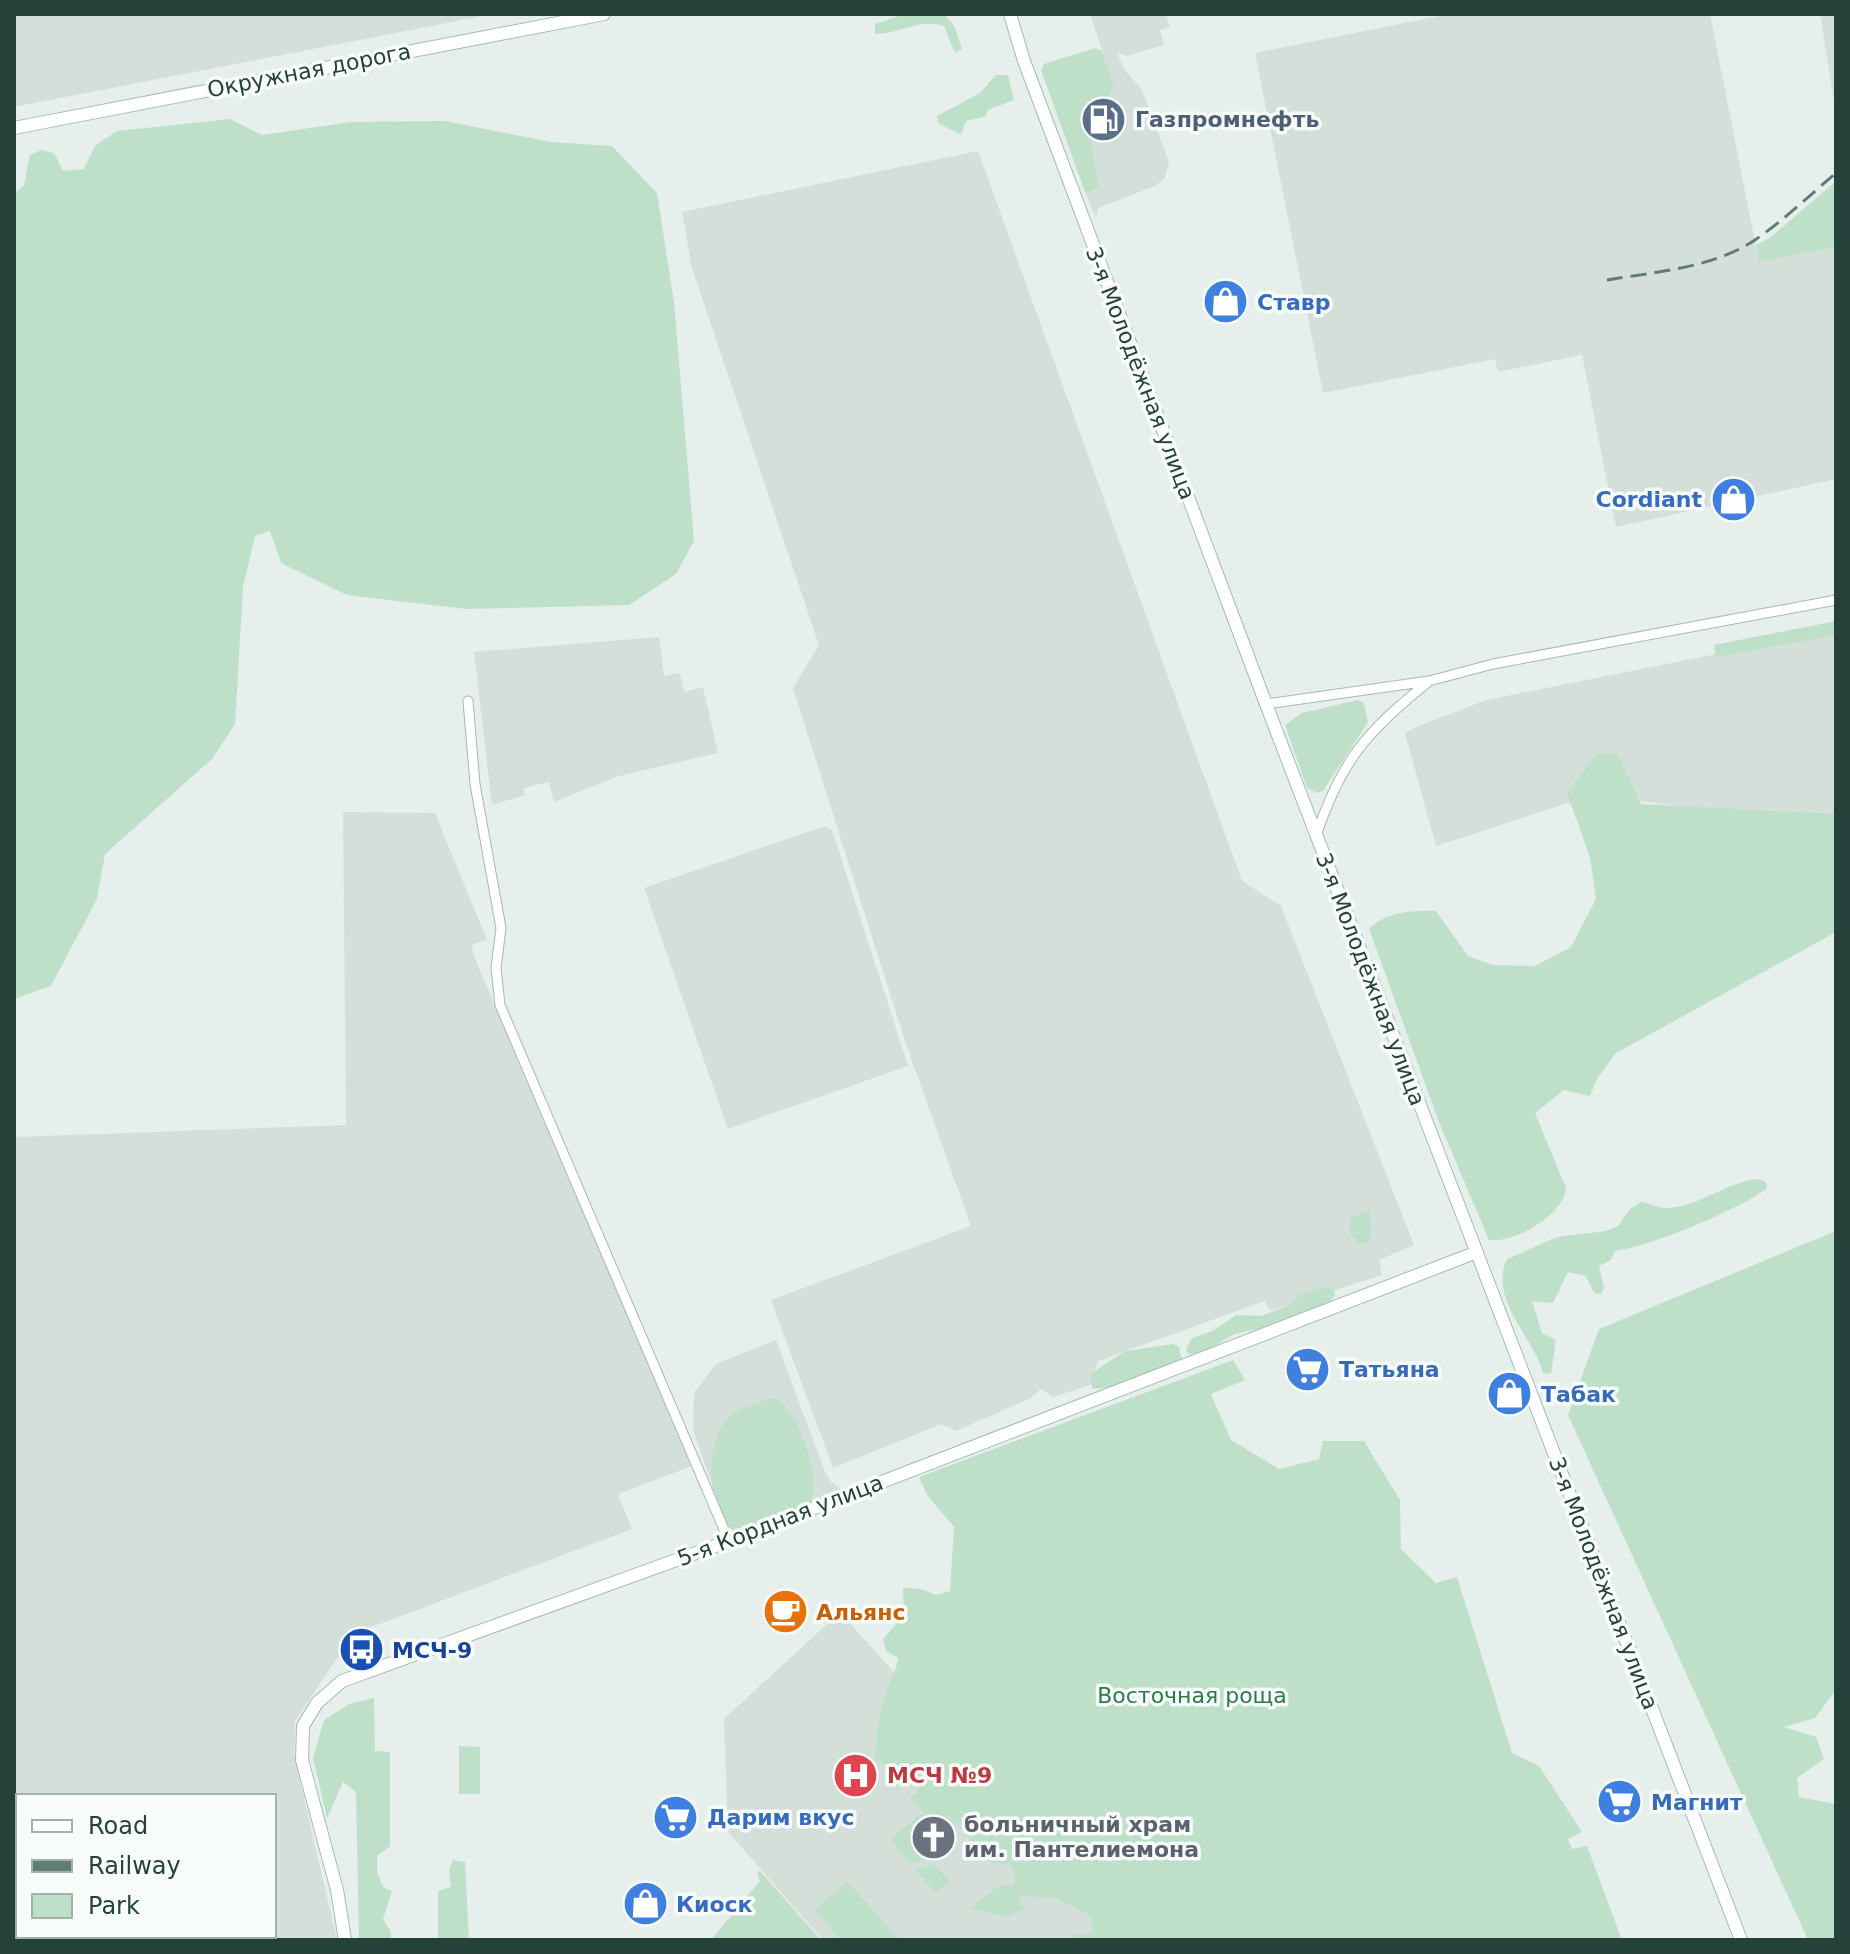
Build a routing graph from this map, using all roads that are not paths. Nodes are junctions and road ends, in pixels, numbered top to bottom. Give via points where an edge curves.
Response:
1 (604, 14) edge
2 (1010, 14) edge
3 (14, 128) edge
4 (1836, 600) edge
5 (1429, 681) junction
6 (468, 701) dead end
7 (1266, 704) junction
8 (1316, 836) junction
9 (1477, 1252) junction
10 (729, 1541) junction
11 (345, 1940) edge
12 (1741, 1940) edge

1 - 3 main road, Окружная дорога
2 - 7 main road, 3-я Молодёжная улица
4 - 5 street via 1493,664
5 - 7 street
5 - 8 street via 1360,745 1332,787
6 - 10 street via 475,784 501,928 496,968 500,1005
7 - 8 main road, 3-я Молодёжная улица
8 - 9 main road, 3-я Молодёжная улица
9 - 10 main road, 5-я Кордная улица
9 - 12 main road, 3-я Молодёжная улица
10 - 11 main road, 5-я Кордная улица via 342,1681 317,1703 303,1726 302,1760

